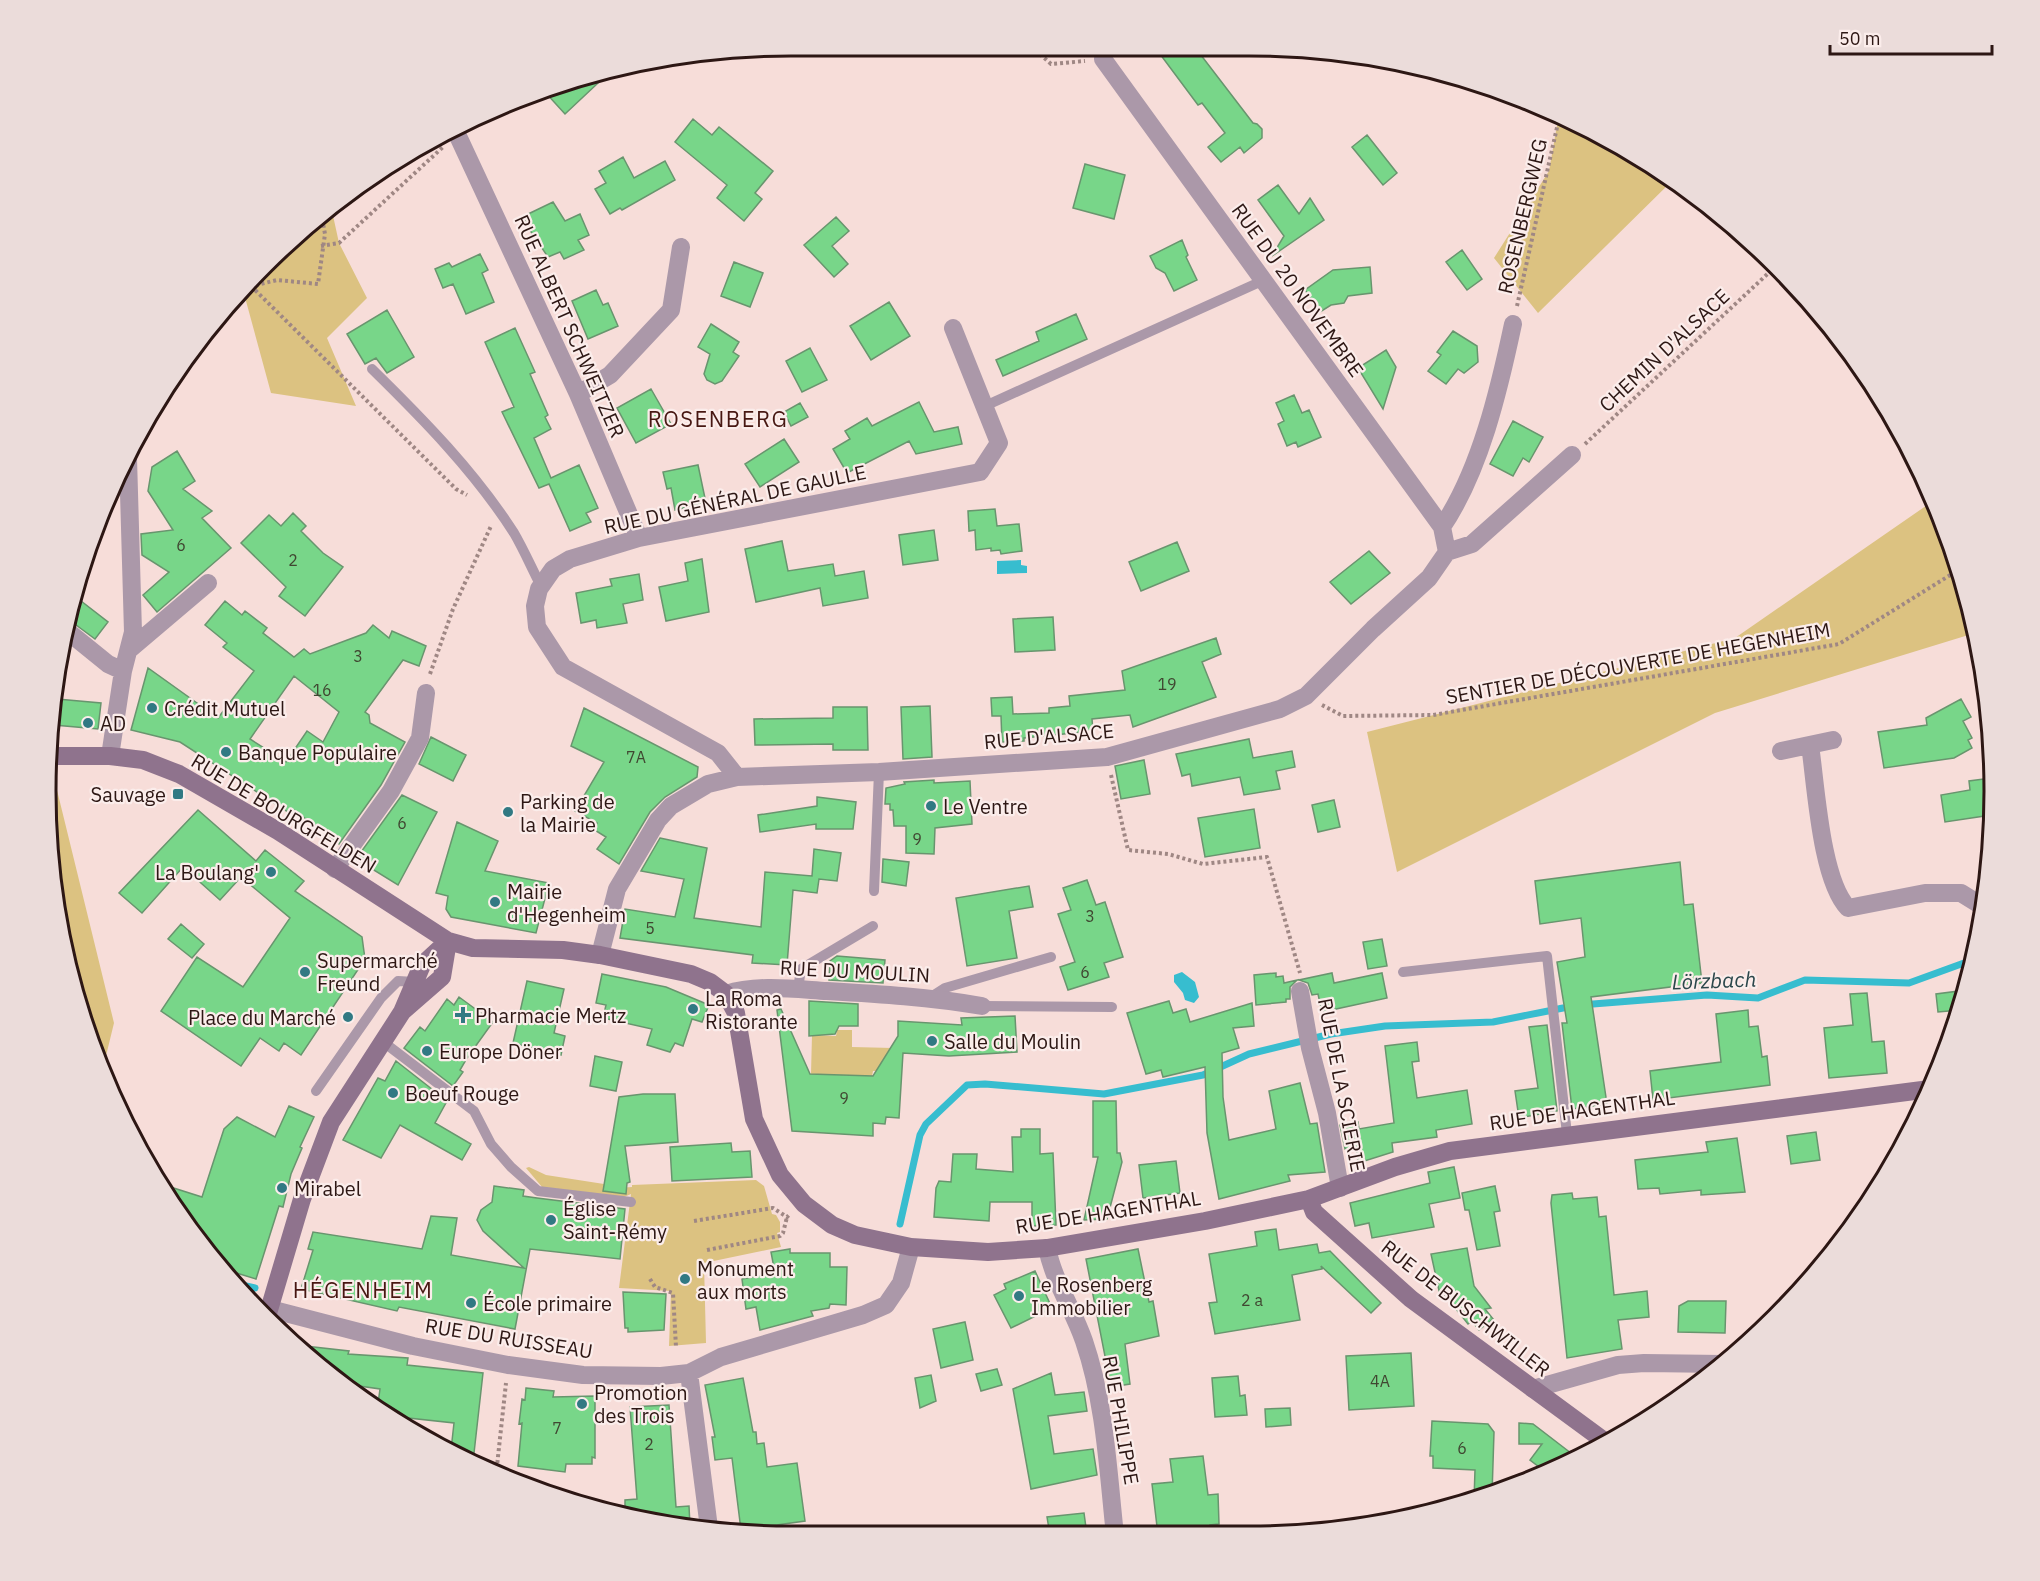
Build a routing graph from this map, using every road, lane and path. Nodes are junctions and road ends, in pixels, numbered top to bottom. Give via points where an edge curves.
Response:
1 (1042, 56) edge
2 (1103, 59) joint
3 (1558, 123) edge
4 (458, 135) edge
5 (453, 137) edge
6 (323, 224) edge
7 (321, 246) junction
8 (681, 247) dead end
9 (1770, 272) edge
10 (1262, 281) junction
11 (258, 284) edge
12 (254, 289) edge
13 (1513, 324) joint
14 (953, 327) dead end
15 (372, 369) dead end
16 (578, 394) junction
17 (985, 406) junction
18 (1572, 455) joint
19 (128, 471) edge
20 (498, 511) junction
21 (1442, 526) junction
22 (639, 538) junction
23 (1446, 552) junction
24 (1951, 574) edge
25 (208, 583) dead end
26 (541, 586) junction
27 (73, 635) edge
28 (129, 650) junction
29 (123, 671) junction
30 (426, 693) joint
31 (1306, 696) junction
32 (1833, 740) dead end
33 (1810, 746) junction
34 (1781, 751) dead end
35 (57, 756) edge
36 (110, 756) junction
37 (1107, 757) junction
38 (879, 772) junction
39 (737, 777) junction
40 (335, 869) junction
41 (874, 891) dead end
42 (1975, 902) edge
43 (873, 926) dead end
44 (448, 941) junction
45 (600, 955) junction
46 (1051, 957) dead end
47 (1404, 972) dead end
48 (414, 981) junction
49 (798, 989) junction
50 (1300, 991) joint
51 (726, 994) junction
52 (931, 997) junction
53 (982, 1006) joint
54 (1112, 1007) dead end
55 (402, 1012) junction
56 (382, 1041) junction
57 (1921, 1090) edge
58 (316, 1091) dead end
59 (1567, 1134) junction
60 (1340, 1188) junction
61 (1309, 1199) junction
62 (631, 1202) dead end
63 (804, 1204) junction
64 (787, 1217) junction
65 (694, 1221) dead end
66 (910, 1246) junction
67 (1047, 1248) junction
68 (707, 1250) dead end
69 (650, 1279) dead end
70 (270, 1309) edge
71 (277, 1316) edge
72 (676, 1347) dead end
73 (1709, 1364) edge
74 (508, 1365) junction
75 (689, 1373) junction
76 (1533, 1389) junction
77 (1599, 1437) edge
78 (497, 1465) edge
79 (708, 1520) edge
80 (1114, 1526) edge

1 - 2 path via 1051,64
2 - 10 street, RUE DU 20 NOVEMBRE
3 - 13 path, ROSENBERGWEG
4 - 16 street, RUE ALBERT SCHWEITZER
5 - 7 path via 339,243
6 - 7 path
7 - 11 path via 318,284 277,280
8 - 16 street via 671,310 610,375
9 - 18 path, CHEMIN D'ALSACE
10 - 17 lane
10 - 21 street, RUE DU 20 NOVEMBRE
12 - 20 path via 456,489
13 - 21 street via 1497,396 1457,505
14 - 17 street, RUE DU GÉNÉRAL DE GAULLE
15 - 20 lane via 433,430
16 - 22 street, RUE ALBERT SCHWEITZER
17 - 22 street, RUE DU GÉNÉRAL DE GAULLE via 999,443 980,472
18 - 23 street via 1472,544
19 - 28 street via 133,632
20 - 26 lane
20 - 30 path via 453,609
21 - 23 street, RUE DU 20 NOVEMBRE
22 - 26 street, RUE DU GÉNÉRAL DE GAULLE via 570,559 553,569
23 - 31 street, RUE D'ALSACE via 1429,579
24 - 31 path, SENTIER DE DÉCOUVERTE DE HEGENHEIM via 1839,644 1433,715 1343,716
25 - 28 street
26 - 39 street via 536,606 537,627 563,668 718,753
27 - 29 street
28 - 29 street
29 - 36 street
30 - 40 street via 420,738 391,791
31 - 37 street, RUE D'ALSACE via 1280,709
32 - 33 street
33 - 34 street
33 - 42 street via 1829,871 1836,892 1848,908 1924,893 1961,893
35 - 36 main road, RUE DE BOURGFELDEN
36 - 40 main road, RUE DE BOURGFELDEN via 142,760 195,782
37 - 38 street, RUE D'ALSACE
37 - 50 path via 1128,850 1168,854 1203,864 1267,857 1300,974
38 - 39 street, RUE D'ALSACE
38 - 41 lane
39 - 45 street, RUE D'ALSACE via 708,784 671,806 658,820 617,889
40 - 44 main road, RUE DE BOURGFELDEN
43 - 49 lane via 801,969
44 - 45 main road via 474,948
44 - 48 main road via 422,964
44 - 55 main road via 442,977
45 - 51 main road via 691,974
46 - 52 lane via 945,988
47 - 59 lane via 1547,956
48 - 55 main road
48 - 58 lane via 398,981 381,998
49 - 51 street, RUE DU MOULIN via 741,989
49 - 52 street, RUE DU MOULIN
50 - 60 street, RUE DE LA SCIERIE
51 - 63 main road, RUE DE HAGENTHAL via 736,1014 754,1119 780,1175
52 - 53 street, RUE DU MOULIN
53 - 54 lane
55 - 56 main road
56 - 62 lane via 474,1111 491,1144 538,1191
56 - 70 main road via 339,1106 319,1148
57 - 59 main road, RUE DE HAGENTHAL
59 - 60 main road, RUE DE HAGENTHAL via 1423,1158
60 - 61 main road, RUE DE HAGENTHAL
61 - 67 main road, RUE DE HAGENTHAL
61 - 76 main road, RUE DE BUSCHWILLER via 1314,1212 1411,1299
63 - 64 path
63 - 66 main road, RUE DE HAGENTHAL via 832,1225
64 - 65 path via 773,1208
64 - 68 path via 780,1236
66 - 67 main road, RUE DE HAGENTHAL via 988,1252
66 - 75 street, RUE DU RUISSEAU via 901,1283 886,1305 721,1357
67 - 80 street, RUE PHILIPPE via 1057,1285 1084,1340 1096,1390
69 - 72 path via 655,1287 673,1293
71 - 74 street, RUE DU RUISSEAU
73 - 76 street via 1618,1365
74 - 75 street, RUE DU RUISSEAU via 583,1375
74 - 78 path
75 - 79 street
76 - 77 main road, RUE DE BUSCHWILLER

